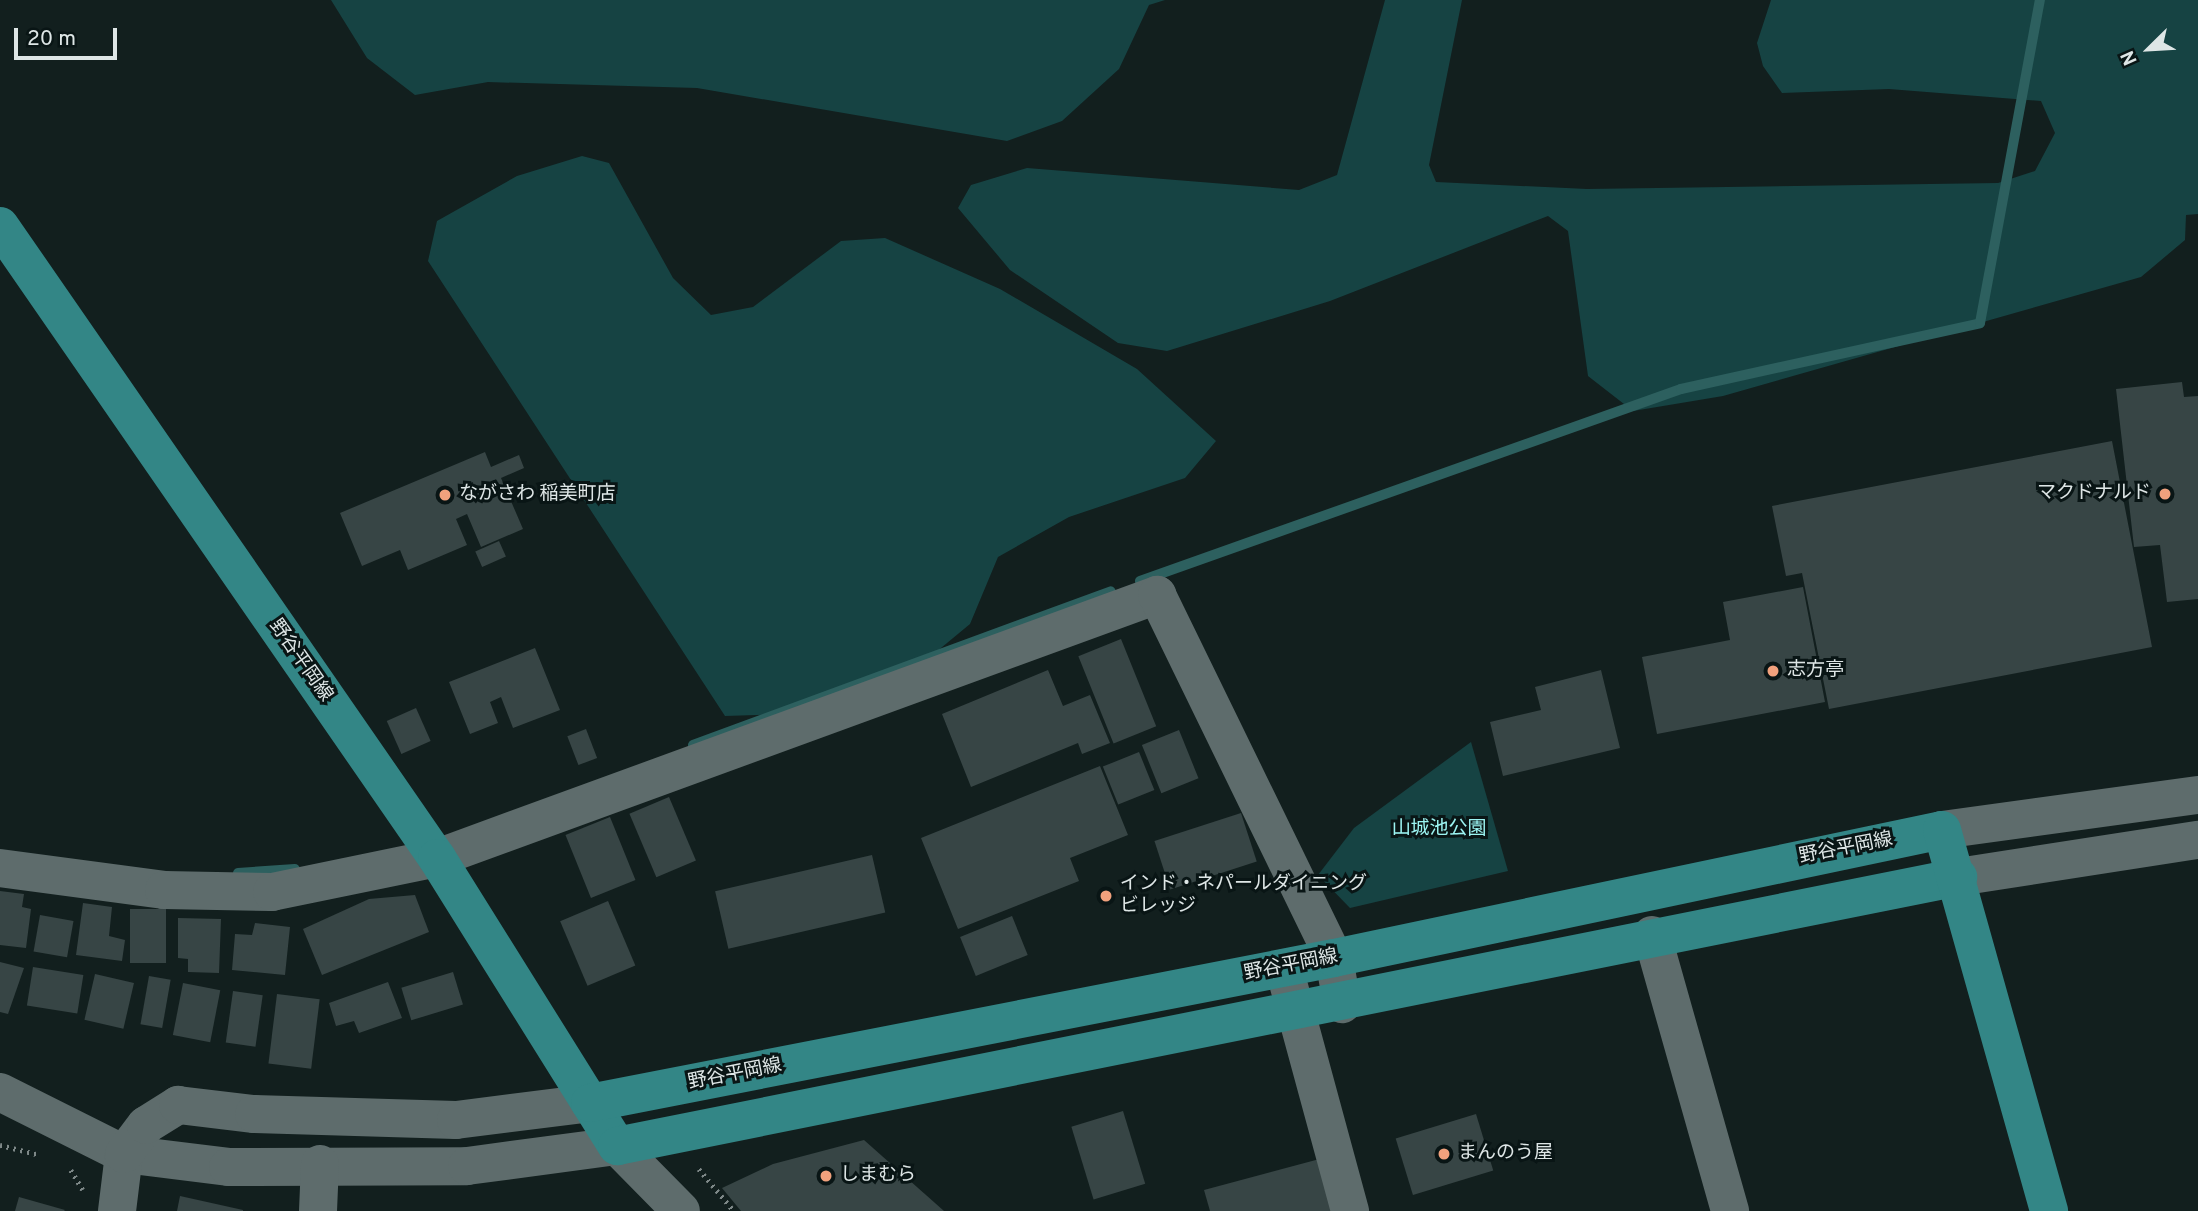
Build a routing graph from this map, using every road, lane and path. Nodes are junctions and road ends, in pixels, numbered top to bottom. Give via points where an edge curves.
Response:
1 (0, 226) edge
2 (2198, 795) edge
3 (1942, 830) junction
4 (2198, 840) edge
5 (437, 858) junction
6 (0, 868) edge
7 (1958, 877) junction
8 (1652, 935) junction
9 (1334, 958) junction
10 (1284, 968) junction
11 (1342, 1004) junction
12 (1298, 1014) junction
13 (0, 1092) edge
14 (590, 1102) junction
15 (0, 1145) edge
16 (617, 1146) junction
17 (124, 1154) junction
18 (53, 1159) dead end
19 (66, 1162) dead end
20 (320, 1164) junction
21 (699, 1169) dead end
22 (102, 1204) edge
23 (318, 1211) edge
24 (681, 1211) edge
25 (734, 1211) edge
26 (1350, 1211) edge
27 (1730, 1211) edge
28 (2049, 1211) edge

1 - 5 main road, 野谷平岡線
2 - 3 street
3 - 7 main road
3 - 9 main road, 野谷平岡線
4 - 7 street
5 - 6 street via 272,892 164,890
5 - 9 street via 1157,595
5 - 14 main road, 野谷平岡線
7 - 8 main road
7 - 28 main road
8 - 11 main road
8 - 27 street
9 - 10 main road, 野谷平岡線
9 - 11 street
10 - 12 street
10 - 14 main road, 野谷平岡線
11 - 12 main road
12 - 16 main road
12 - 26 street
13 - 17 street
14 - 16 main road, 野谷平岡線
14 - 17 street via 456,1120 254,1114 178,1105 146,1125
15 - 18 path
16 - 20 street via 467,1166
16 - 24 street
17 - 20 street via 228,1167
17 - 22 street
19 - 22 path
20 - 23 street
21 - 25 path

